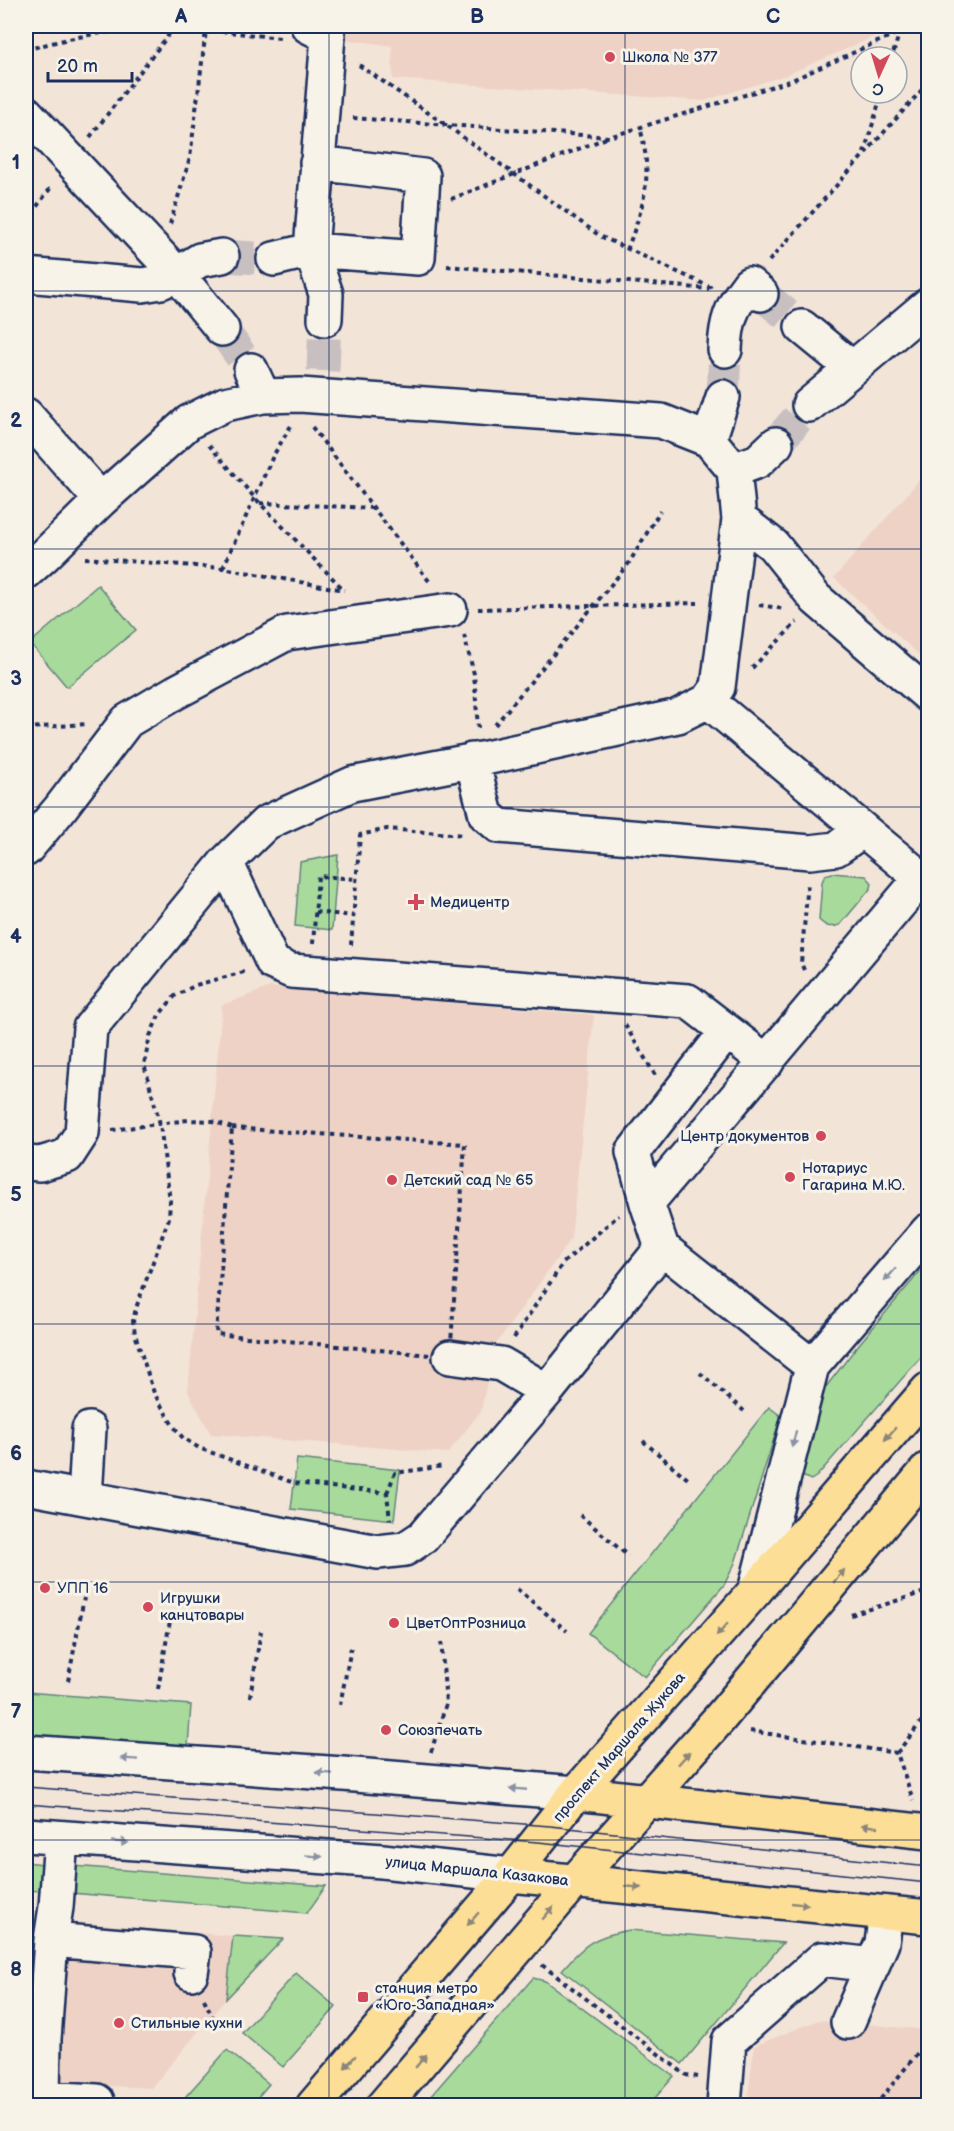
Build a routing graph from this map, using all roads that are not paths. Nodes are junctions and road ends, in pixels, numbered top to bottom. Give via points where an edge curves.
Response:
1 (318, 31) edge
2 (26, 113) edge
3 (317, 163) junction
4 (311, 249) junction
5 (222, 256) tunnel mouth
6 (274, 259) tunnel mouth
7 (169, 266) junction
8 (26, 275) edge
9 (763, 280) road end
10 (928, 305) edge
11 (325, 319) tunnel mouth
12 (802, 327) tunnel mouth
13 (222, 330) tunnel mouth
14 (725, 350) tunnel mouth
15 (852, 368) junction
16 (723, 397) tunnel mouth
17 (809, 405) tunnel mouth
18 (26, 415) edge
19 (709, 440) junction
20 (776, 444) tunnel mouth
21 (734, 470) junction
22 (101, 500) junction
23 (739, 519) junction
24 (35, 564) edge
25 (450, 610) road end
26 (928, 695) edge
27 (708, 701) junction
28 (477, 754) junction
29 (863, 830) junction
30 (26, 849) edge
31 (226, 862) junction
32 (728, 1031) junction
33 (766, 1062) junction
34 (26, 1163) edge
35 (647, 1203) junction
36 (928, 1231) edge
37 (662, 1248) junction
38 (450, 1357) road end
39 (812, 1366) junction
40 (928, 1390) edge
41 (548, 1391) junction
42 (89, 1429) dead end
43 (928, 1470) edge
44 (26, 1486) edge
45 (85, 1498) junction
46 (755, 1591) junction
47 (26, 1752) edge
48 (576, 1793) junction
49 (645, 1801) junction
50 (928, 1833) edge
51 (26, 1835) edge
52 (61, 1838) junction
53 (511, 1875) junction
54 (575, 1881) junction
55 (886, 1913) junction
56 (928, 1917) edge
57 (38, 1939) edge
58 (873, 1965) junction
59 (198, 1988) road end
60 (26, 1998) edge
61 (848, 2022) dead end
62 (97, 2101) dead end
63 (313, 2106) edge
64 (383, 2106) edge
65 (724, 2106) edge

1 - 3 street
2 - 7 street
3 - 4 street
3 - 4 street via 423,176 418,258
4 - 6 street
4 - 11 street via 326,294
5 - 7 street
7 - 8 street via 161,282 142,285
7 - 13 street
9 - 14 street via 749,284 735,303 726,325
10 - 15 street
12 - 15 street
15 - 17 street
16 - 19 street
18 - 22 street
19 - 21 street
19 - 22 street via 661,422 311,393 257,383 189,422
20 - 21 street via 758,461
21 - 23 street
22 - 24 street
23 - 26 street via 773,545 816,599
23 - 27 street via 718,687
25 - 30 street via 286,633 176,692 127,721
27 - 28 street via 678,716
27 - 29 street
28 - 29 street via 486,815 499,826 810,852 836,849
28 - 31 street via 352,784 266,823
29 - 33 street via 921,878
31 - 32 street via 273,963 291,971 688,1001
31 - 34 street via 90,1028 82,1133 67,1156 40,1164
32 - 33 street
32 - 35 street via 633,1152
33 - 35 street
35 - 37 street
36 -> 39 street
37 - 39 street
37 - 41 street
38 - 41 street via 501,1364
39 -> 46 street
40 -> 46 main road, проспект Маршала Жукова
41 - 45 street via 423,1537 405,1550 378,1552
42 - 45 street
49 -> 43 main road via 720,1718
44 - 45 street
46 -> 48 main road, проспект Маршала Жукова
48 -> 47 street
48 - 49 main road
48 - 53 main road, проспект Маршала Жукова
50 -> 49 main road
49 - 54 main road
51 - 52 street, улица Маршала Казакова
52 -> 53 street, улица Маршала Казакова via 382,1861
52 - 57 street via 56,1907
53 - 54 main road, улица Маршала Казакова
53 -> 63 main road, проспект Маршала Жукова
54 -> 55 main road, улица Маршала Казакова
64 -> 54 main road
55 - 56 main road, улица Маршала Казакова
55 - 58 street via 882,1943
57 - 59 street via 194,1952
57 - 60 street via 29,1938
57 - 62 street via 44,2098
58 - 61 street
58 - 65 street via 822,1959 729,2041

